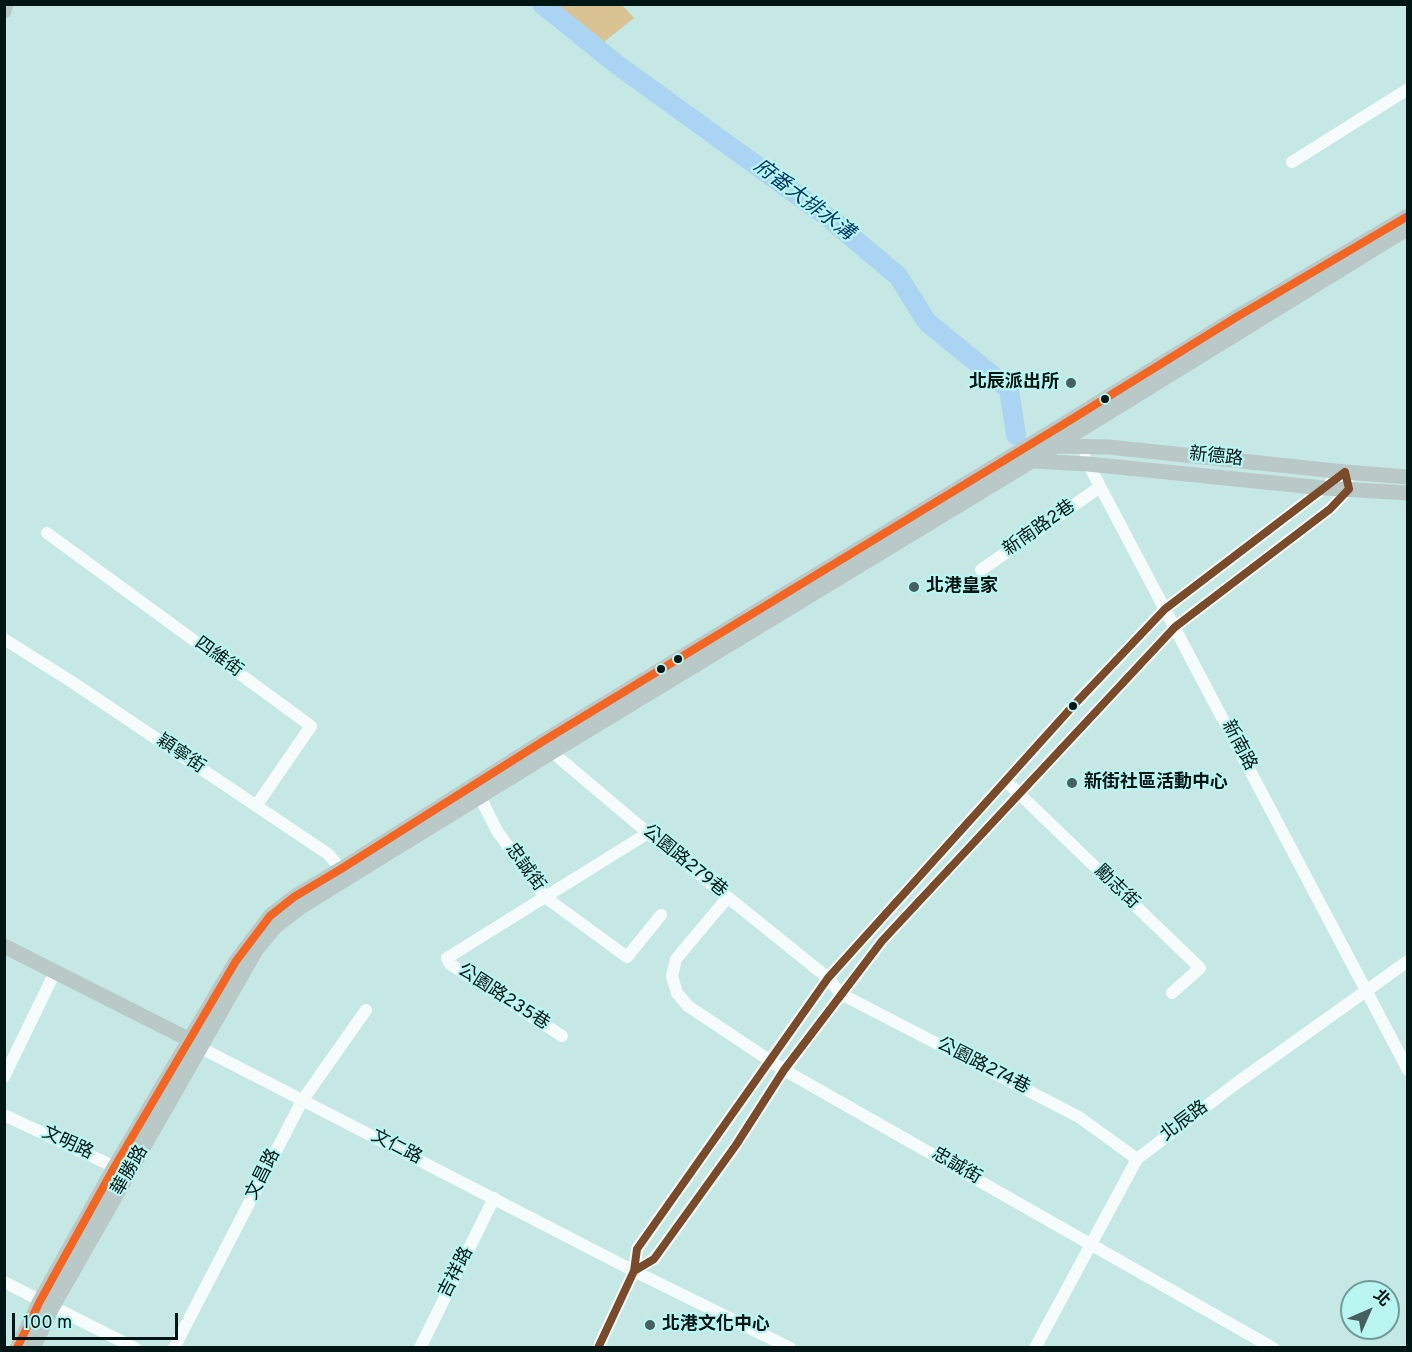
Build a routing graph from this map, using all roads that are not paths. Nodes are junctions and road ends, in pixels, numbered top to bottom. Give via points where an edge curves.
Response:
1 (6, 4) edge
2 (4, 11) edge
3 (1407, 90) edge
4 (1292, 162) dead end
5 (1407, 216) edge
6 (1407, 228) edge
7 (1072, 435) junction
8 (1029, 454) junction
9 (1088, 464) junction
10 (1345, 472) junction
11 (1407, 477) edge
12 (1100, 487) junction
13 (1324, 488) junction
14 (1349, 489) junction
15 (1407, 493) edge
16 (47, 533) dead end
17 (981, 570) dead end
18 (1165, 609) junction
19 (1175, 627) junction
20 (4, 639) edge
21 (548, 746) junction
22 (1006, 781) junction
23 (1020, 794) junction
24 (480, 797) junction
25 (256, 806) junction
26 (648, 833) junction
27 (344, 874) junction
28 (545, 897) junction
29 (728, 897) junction
30 (661, 915) dead end
31 (4, 946) edge
32 (1407, 961) edge
33 (55, 972) junction
34 (828, 978) junction
35 (1366, 991) junction
36 (1172, 993) dead end
37 (841, 994) junction
38 (366, 1010) dead end
39 (562, 1036) dead end
40 (195, 1044) junction
41 (770, 1061) junction
42 (784, 1070) junction
43 (1407, 1070) edge
44 (4, 1077) edge
45 (302, 1101) junction
46 (4, 1115) edge
47 (1137, 1159) junction
48 (115, 1166) junction
49 (129, 1174) junction
50 (494, 1198) junction
51 (1090, 1243) junction
52 (634, 1271) junction
53 (4, 1282) edge
54 (47, 1304) junction
55 (16, 1347) edge
56 (33, 1347) edge
57 (135, 1347) edge
58 (174, 1347) edge
59 (420, 1347) edge
60 (598, 1347) edge
61 (790, 1347) edge
62 (1035, 1347) edge
63 (1273, 1347) edge

1 - 2 main road
3 - 4 street
5 - 7 main road via 1235,318
6 - 7 main road
7 - 8 main road
7 - 8 main road via 1058,445
7 - 9 street, 新南路
7 - 10 main road, 新德路 via 1109,447
8 - 9 main road, 新德路
8 - 21 main road, 華勝路
9 - 12 street, 新南路
9 - 13 main road, 新德路
10 - 11 main road, 新德路
10 - 13 street
10 - 14 street
12 - 17 street, 新南路2巷
12 - 18 street, 新南路
13 - 14 main road, 新德路
13 - 18 street
14 - 15 main road, 新德路
14 - 19 street via 1330,508
16 - 25 street, 四維街 via 311,726
18 - 19 street, 新南路
18 - 22 street
19 - 23 street
19 - 35 street, 新南路
20 - 25 street, 穎寧街
21 - 24 main road, 華勝路
21 - 26 street, 公園路279巷
21 - 27 main road, 華勝路
22 - 23 street, 勵志街
22 - 34 street
23 - 36 street, 勵志街 via 1200,968
23 - 37 street via 882,941
24 - 27 main road, 華勝路
24 - 28 street, 忠誠街 via 497,831
25 - 27 street, 穎寧街 via 328,854
26 - 28 street
26 - 29 street, 公園路279巷
27 - 40 main road, 華勝路 via 276,926
28 - 30 street, 忠誠街 via 627,957
28 - 39 street, 公園路235巷 via 447,958 450,964
29 - 34 street, 公園路279巷
29 - 41 street, 忠誠街 via 676,959 672,976 676,993 688,1006
31 - 33 main road, 文仁路
32 - 35 street, 北辰路
33 - 40 main road, 文仁路
33 - 44 street
34 - 37 street, 公園路274巷
34 - 41 street
35 - 43 street, 新南路
35 - 47 street, 北辰路
37 - 42 street
37 - 47 street, 公園路274巷 via 1080,1117
38 - 45 street, 文昌路
40 - 45 street, 文仁路
40 - 48 main road, 華勝路
40 - 49 main road, 華勝路
41 - 42 street, 忠誠街
41 - 52 street via 637,1249
42 - 51 street, 忠誠街
42 - 52 street via 654,1259
45 - 50 street, 文仁路
45 - 58 street, 文昌路
46 - 48 street, 文明路
47 - 51 street, 北辰路
48 - 49 street, 文明路
48 - 54 main road, 華勝路
49 - 54 main road, 華勝路
50 - 52 street, 文仁路
50 - 59 street, 吉祥路
51 - 62 street, 北辰路
51 - 63 street, 忠誠街
52 - 60 street
52 - 61 street, 文仁路
53 - 54 street
54 - 55 main road, 華勝路
54 - 56 main road, 華勝路
54 - 57 street

